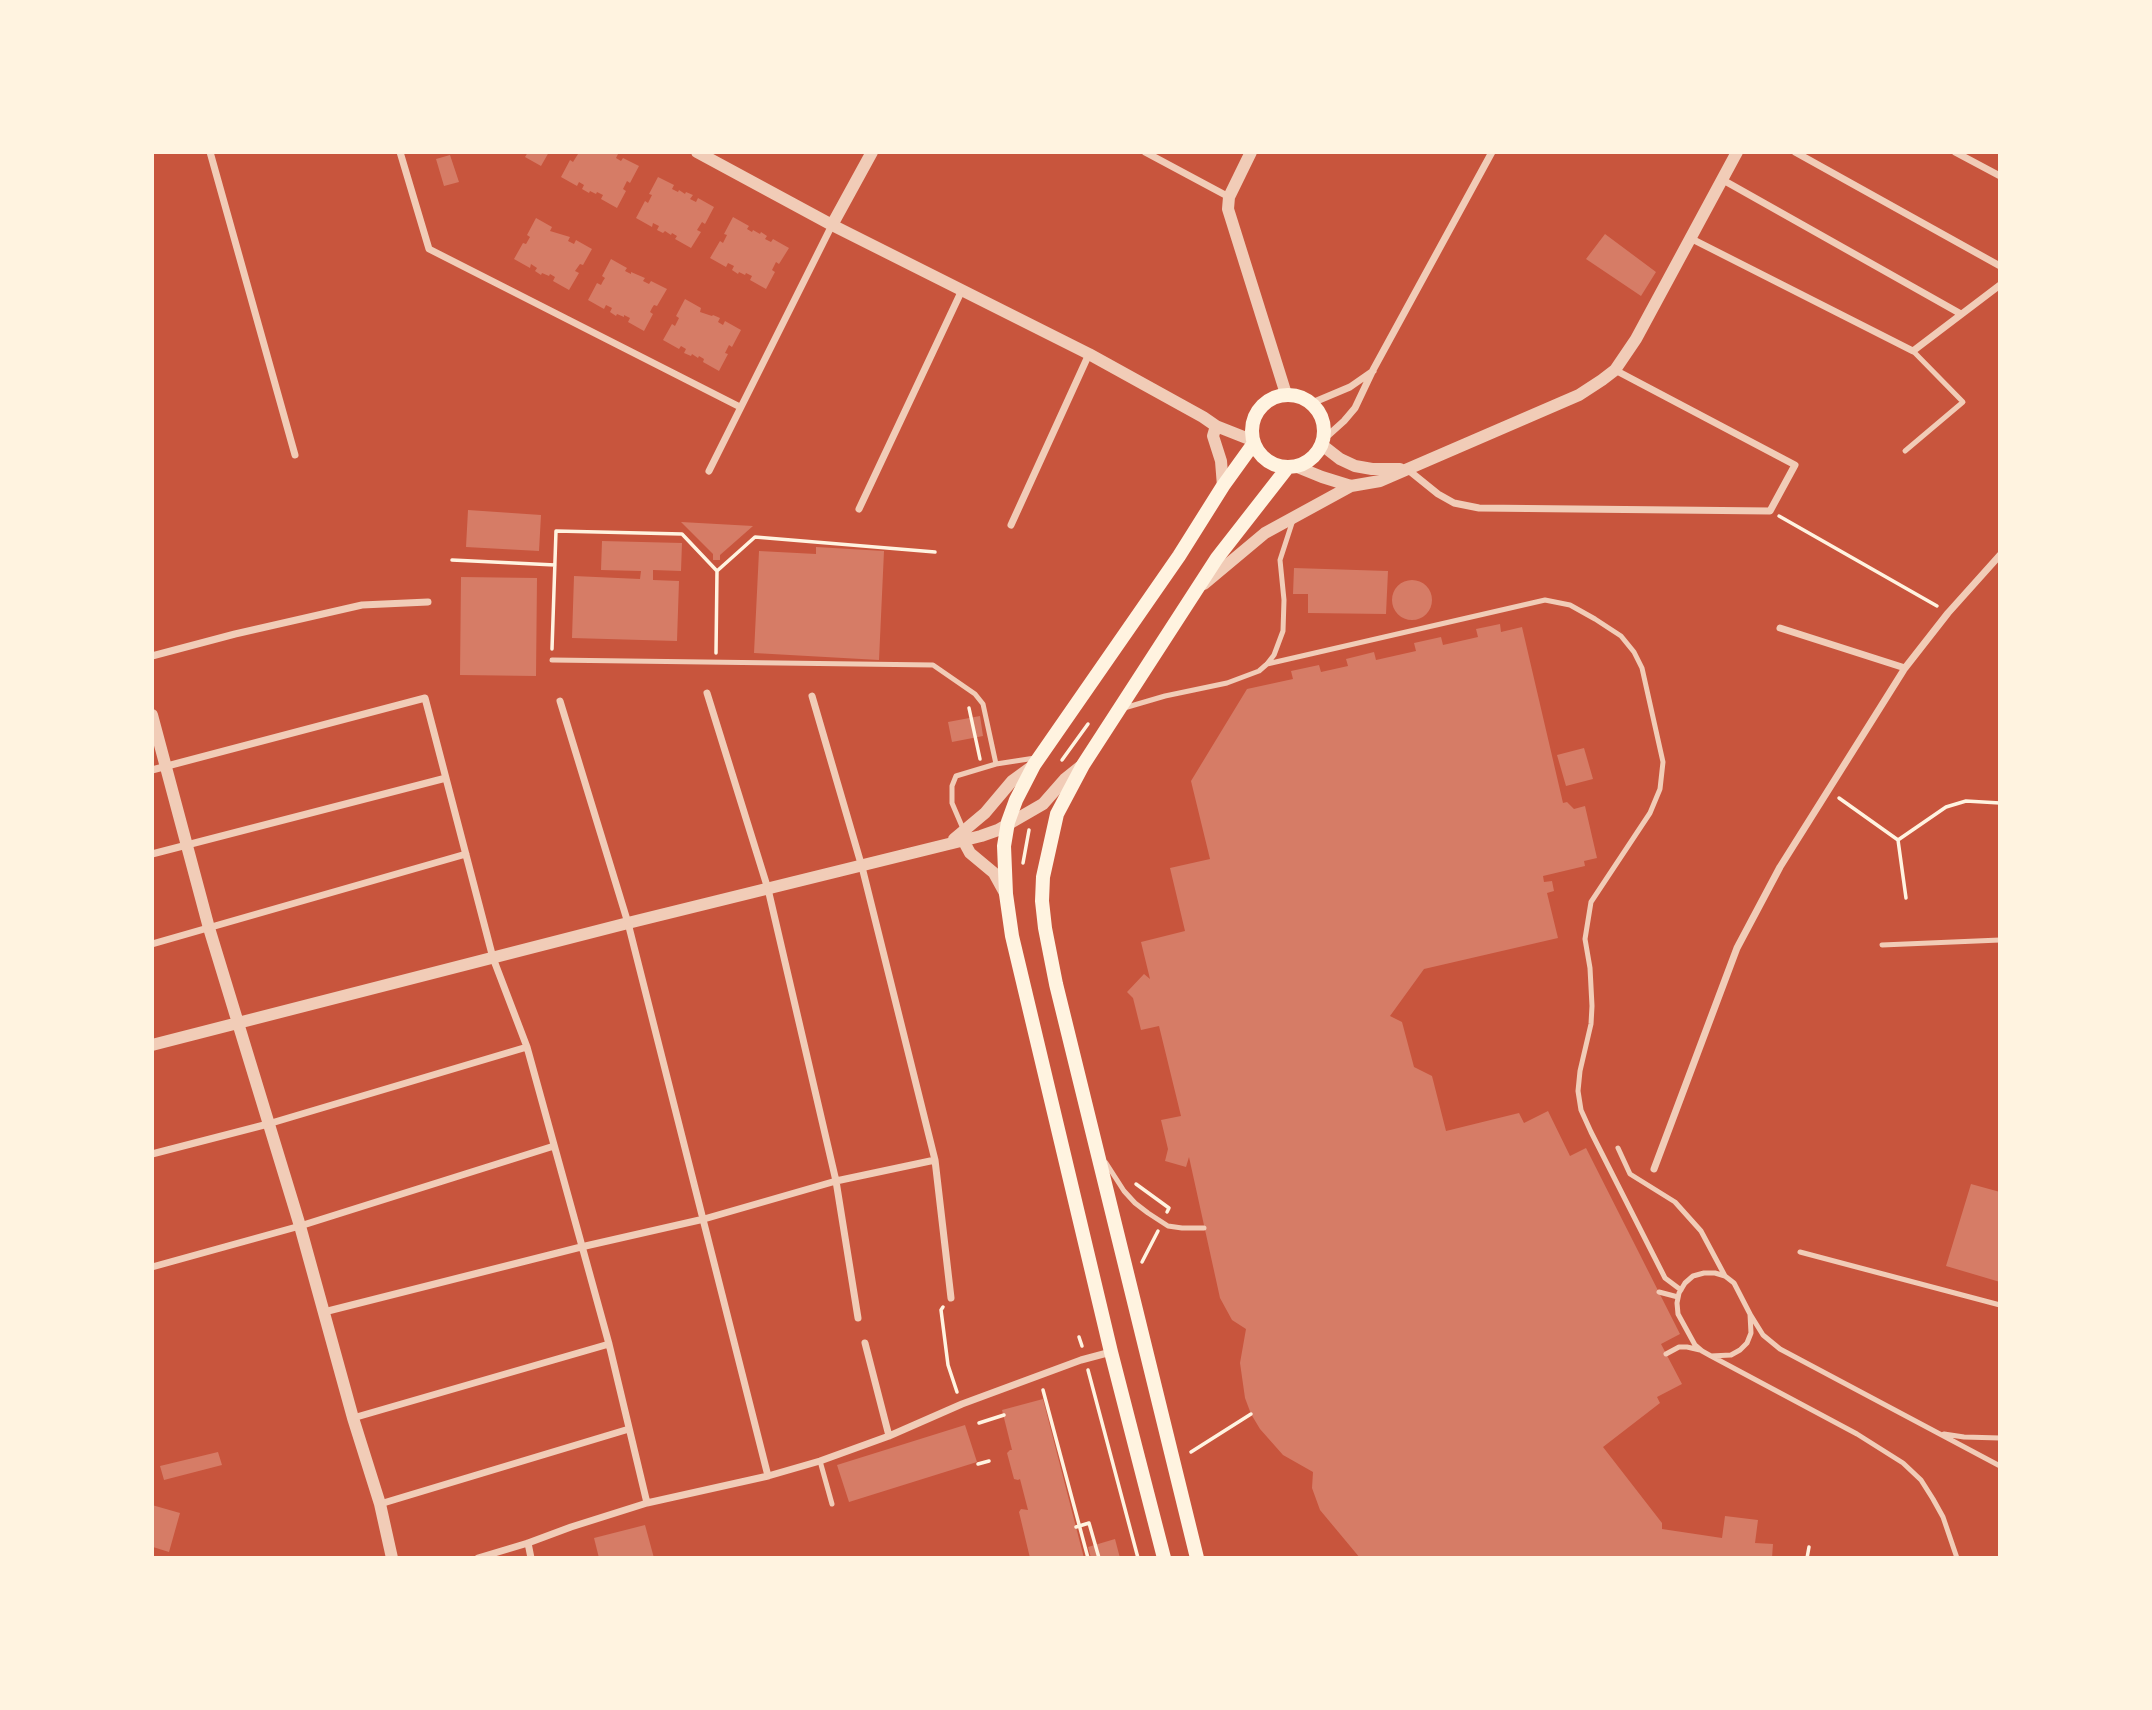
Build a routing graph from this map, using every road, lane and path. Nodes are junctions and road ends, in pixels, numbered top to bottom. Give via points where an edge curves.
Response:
1 (211, 152) edge
2 (400, 152) edge
3 (696, 152) edge
4 (872, 152) edge
5 (1145, 152) edge
6 (1251, 152) edge
7 (1492, 152) edge
8 (1737, 152) edge
9 (1795, 152) edge
10 (1955, 152) edge
11 (2000, 176) edge
12 (1723, 180) junction
13 (1229, 197) junction
14 (832, 225) junction
15 (1690, 238) junction
16 (2000, 266) edge
17 (2000, 285) edge
18 (962, 290) junction
19 (1961, 314) junction
20 (1913, 351) junction
21 (1089, 355) junction
22 (1373, 370) junction
23 (1615, 370) junction
24 (1286, 394) junction
25 (1312, 402) junction
26 (740, 407) junction
27 (1216, 426) junction
28 (1254, 442) junction
29 (1323, 442) junction
30 (1905, 451) dead end
31 (295, 455) dead end
32 (1292, 466) junction
33 (1407, 469) junction
34 (709, 471) dead end
35 (1223, 486) junction
36 (1351, 486) junction
37 (859, 509) dead end
38 (1770, 511) junction
39 (1294, 517) junction
40 (1011, 525) dead end
41 (935, 552) dead end
42 (2000, 555) edge
43 (452, 560) dead end
44 (555, 565) junction
45 (717, 571) junction
46 (1198, 589) junction
47 (428, 603) dead end
48 (1948, 612) junction
49 (1780, 628) dead end
50 (152, 656) edge
51 (552, 660) joint
52 (715, 662) junction
53 (1267, 664) junction
54 (1905, 668) junction
55 (965, 686) junction
56 (707, 693) dead end
57 (812, 696) dead end
58 (559, 702) dead end
59 (1121, 709) junction
60 (152, 715) edge
61 (1089, 722) dead end
62 (1036, 761) junction
63 (996, 764) junction
64 (1060, 764) dead end
65 (1083, 765) junction
66 (167, 766) junction
67 (982, 768) junction
68 (152, 770) edge
69 (446, 778) junction
70 (1828, 791) junction
71 (2000, 803) edge
72 (1034, 810) junction
73 (1009, 822) junction
74 (964, 836) junction
75 (1898, 840) junction
76 (188, 845) junction
77 (152, 854) edge
78 (466, 854) junction
79 (862, 867) junction
80 (1022, 869) dead end
81 (768, 889) junction
82 (1006, 894) junction
83 (1906, 898) dead end
84 (628, 923) junction
85 (209, 928) junction
86 (2000, 940) edge
87 (152, 944) edge
88 (1882, 945) dead end
89 (493, 958) junction
90 (237, 1023) junction
91 (152, 1045) edge
92 (527, 1047) junction
93 (1090, 1122) junction
94 (268, 1124) junction
95 (554, 1146) junction
96 (1618, 1148) dead end
97 (152, 1154) edge
98 (935, 1160) junction
99 (1654, 1169) dead end
100 (836, 1181) junction
101 (704, 1219) junction
102 (300, 1226) junction
103 (1204, 1228) dead end
104 (581, 1247) junction
105 (1800, 1252) dead end
106 (152, 1267) edge
107 (1725, 1276) junction
108 (1681, 1290) junction
109 (1660, 1292) dead end
110 (1678, 1297) junction
111 (951, 1298) joint
112 (2000, 1305) edge
113 (324, 1312) junction
114 (1750, 1314) junction
115 (858, 1318) dead end
116 (1079, 1337) dead end
117 (865, 1343) dead end
118 (609, 1344) junction
119 (1702, 1351) junction
120 (1111, 1352) junction
121 (1667, 1354) dead end
122 (1712, 1356) junction
123 (1085, 1359) junction
124 (1043, 1390) dead end
125 (962, 1404) junction
126 (1251, 1414) dead end
127 (1004, 1415) dead end
128 (353, 1418) junction
129 (979, 1423) dead end
130 (629, 1429) junction
131 (1936, 1432) junction
132 (889, 1436) junction
133 (2000, 1438) edge
134 (1191, 1452) dead end
135 (820, 1461) junction
136 (989, 1461) dead end
137 (978, 1464) dead end
138 (2000, 1466) edge
139 (768, 1476) junction
140 (647, 1503) junction
141 (380, 1504) junction
142 (832, 1504) dead end
143 (1076, 1527) dead end
144 (1092, 1531) junction
145 (1081, 1534) junction
146 (528, 1543) junction
147 (1809, 1547) dead end
148 (392, 1558) edge
149 (478, 1558) edge
150 (531, 1558) edge
151 (1088, 1558) edge
152 (1099, 1558) edge
153 (1138, 1558) edge
154 (1164, 1558) edge
155 (1196, 1558) edge
156 (1807, 1558) edge
157 (1957, 1558) edge

1 - 31 street
2 - 26 street via 429,248
3 - 14 street
4 - 14 street
5 - 13 street
6 - 13 street
7 - 22 street
8 - 12 street
9 - 16 street
10 - 11 street
12 - 15 street
12 - 19 street
13 - 24 street via 1229,214
14 - 18 street
14 - 26 street
15 - 20 street
15 - 23 street
17 - 19 street
18 - 21 street
18 - 37 street
19 - 20 street
20 - 30 lane via 1963,402
21 - 27 street
21 - 40 street
22 - 25 street via 1350,387
22 - 29 street via 1355,408
23 - 33 street via 1579,395
23 - 38 street via 1795,465
24 - 25 main road
24 - 28 main road via 1272,398 1256,415
25 - 29 main road via 1323,419
26 - 34 street
27 - 28 street
27 - 35 street via 1213,436
28 - 32 main road via 1268,460
28 - 35 main road
29 - 32 main road via 1314,457
29 - 33 street via 1340,460 1355,466
32 - 36 street
32 - 46 main road via 1217,558
33 - 36 street via 1380,481
33 - 38 street via 1454,503 1479,508
35 - 62 main road
36 - 39 street
38 - 48 path
39 - 46 street via 1265,533
39 - 53 lane via 1280,560 1283,631
41 - 45 path via 755,537
42 - 48 street
43 - 44 path
44 - 45 path via 556,531 682,534
44 - 51 path
45 - 52 path
46 - 59 main road
47 - 50 street via 362,605
48 - 54 street
49 - 54 street
51 - 52 lane
52 - 55 lane via 933,665
53 - 59 lane via 1227,683
53 - 108 lane via 1545,600 1570,605 1595,619 1621,636 1634,652 1642,668 1664,762 1650,813 1591,902 1585,939 1592,1006 1578,1091 1586,1121 1665,1278
54 - 70 street
55 - 63 lane via 983,704
55 - 67 path
56 - 81 street
57 - 79 street
58 - 84 street
59 - 65 main road
60 - 66 street
61 - 64 path
62 - 63 lane
62 - 73 main road
62 - 74 street via 1012,780
63 - 67 lane
65 - 72 street
65 - 93 main road via 1051,835 1042,901 1056,984
66 - 68 street
66 - 69 street via 425,698
66 - 76 street
67 - 74 lane via 953,779 952,803
69 - 76 street
69 - 78 street
70 - 75 path
70 - 99 street via 1737,948
71 - 75 path via 1966,801 1946,807
72 - 73 street
72 - 80 path
73 - 74 street via 990,833
73 - 82 main road via 1004,846
74 - 79 street
74 - 82 street via 970,853 994,873
75 - 83 path
76 - 77 street
76 - 85 street
78 - 85 street
78 - 89 street
79 - 81 street
79 - 98 street
81 - 84 street
81 - 100 street
82 - 120 main road via 1012,936
84 - 89 street
84 - 101 street
85 - 87 street
85 - 90 street
86 - 88 lane
89 - 90 street
89 - 92 street
90 - 91 street
90 - 94 street
92 - 94 street
92 - 95 street
93 - 103 lane via 1113,1175 1135,1203 1168,1226
93 - 155 main road
94 - 97 street
94 - 102 street
95 - 102 street
95 - 104 street
96 - 107 lane via 1630,1174 1675,1202 1701,1231
98 - 100 street
98 - 111 street
100 - 101 street
100 - 115 street
101 - 104 street
101 - 139 street
102 - 106 street
102 - 113 street
104 - 113 street
104 - 118 street
105 - 112 lane
107 - 108 lane via 1693,1276
107 - 114 lane via 1734,1283
108 - 110 lane
109 - 110 lane
110 - 119 lane via 1678,1314
111 - 125 path via 941,1310 948,1365
113 - 128 street
114 - 122 lane via 1747,1343 1731,1355
114 - 131 lane via 1763,1335 1780,1349
116 - 123 path
117 - 132 street
118 - 128 street
118 - 130 street
119 - 121 lane via 1679,1347
119 - 122 lane
120 - 123 street
120 - 154 main road
122 - 157 lane via 1903,1463 1933,1499
123 - 125 street
123 - 153 path
124 - 145 path
125 - 132 street
126 - 134 path
127 - 129 path
128 - 141 street
130 - 140 street
130 - 141 street
131 - 133 lane
131 - 138 lane
132 - 135 street
135 - 139 street
135 - 142 lane
136 - 137 path
139 - 140 street
140 - 146 street
141 - 148 street
143 - 144 path via 1089,1523
144 - 145 path
144 - 152 path
145 - 151 path
146 - 149 street
146 - 150 street
147 - 156 path

